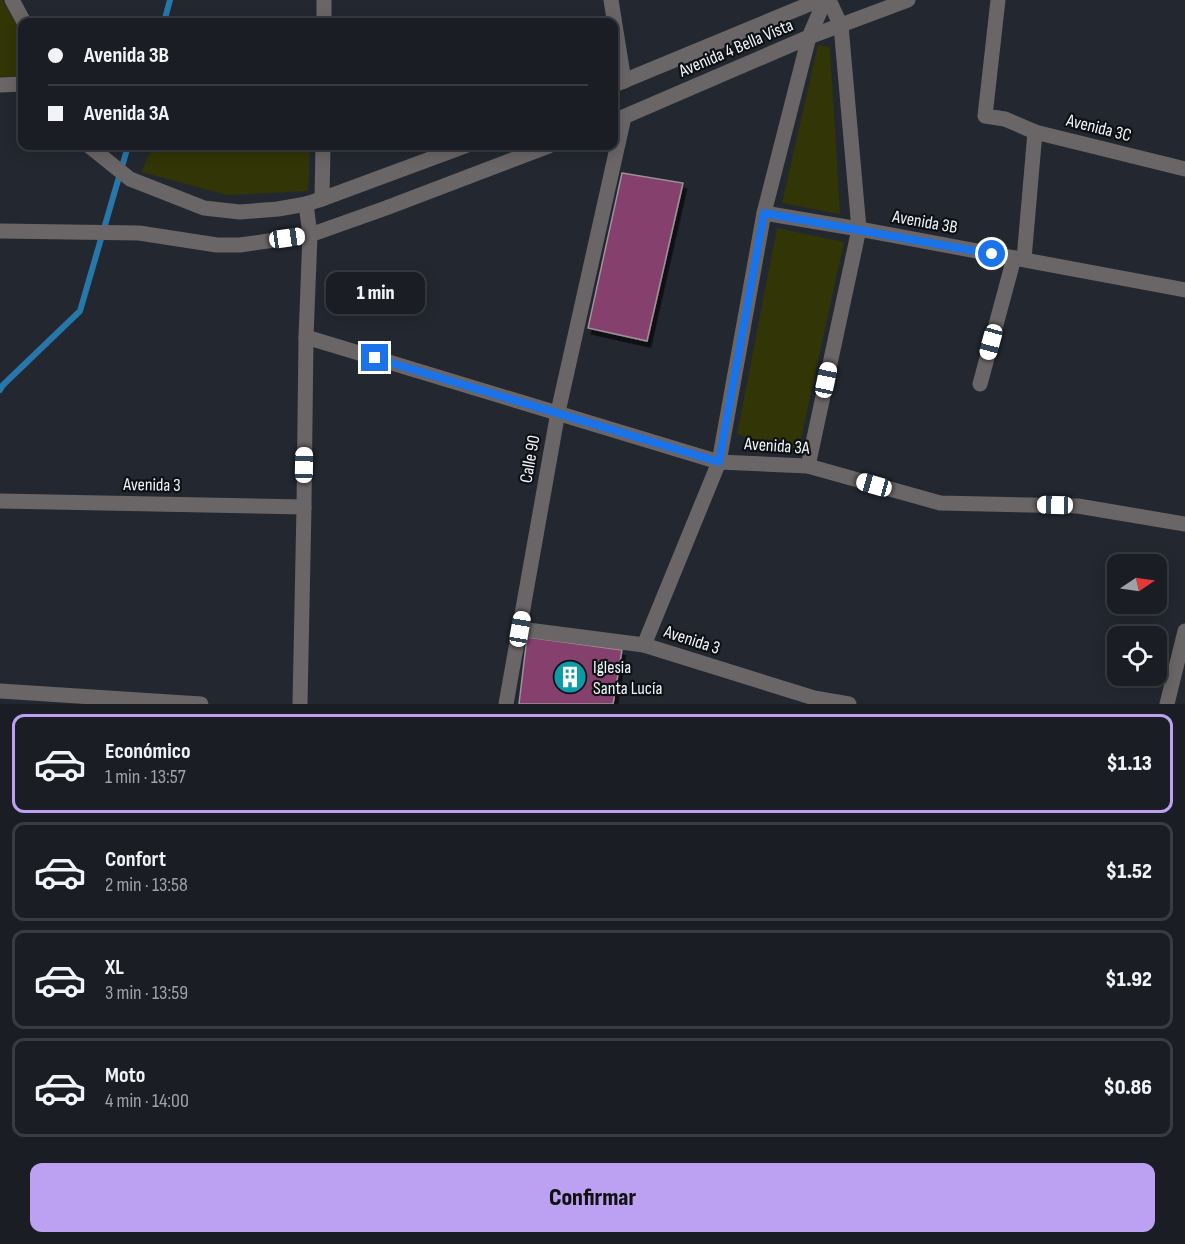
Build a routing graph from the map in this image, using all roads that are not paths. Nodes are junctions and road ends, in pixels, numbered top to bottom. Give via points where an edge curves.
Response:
1 (324, 0) edge
2 (611, 0) edge
3 (819, 0) edge
4 (827, 0) edge
5 (908, 0) edge
6 (998, 0) edge
7 (16, 3) edge
8 (22, 18) edge
9 (324, 18) edge
10 (613, 18) edge
11 (841, 26) junction
12 (809, 38) junction
13 (619, 83) edge
14 (18, 84) edge
15 (0, 85) edge
16 (619, 119) edge
17 (1035, 132) junction
18 (94, 150) edge
19 (323, 150) edge
20 (454, 150) edge
21 (539, 150) edge
22 (613, 150) edge
23 (1185, 170) edge
24 (322, 199) junction
25 (306, 204) junction
26 (764, 213) junction
27 (859, 229) junction
28 (0, 231) edge
29 (310, 235) junction
30 (1019, 258) junction
31 (1185, 290) edge
32 (306, 338) junction
33 (980, 384) dead end
34 (558, 412) junction
35 (719, 462) junction
36 (808, 466) junction
37 (0, 501) edge
38 (304, 507) junction
39 (1185, 524) edge
40 (520, 629) junction
41 (1185, 631) edge
42 (644, 645) junction
43 (0, 691) edge
44 (829, 702) edge
45 (201, 704) edge
46 (300, 704) edge
47 (506, 704) edge
48 (849, 704) edge
49 (1167, 704) edge

1 - 9 street
2 - 10 street
3 - 13 street, Avenida 4 Bella Vista
4 - 11 street
4 - 12 street
5 - 11 street, Avenida 4 Bella Vista
6 - 17 street, Avenida 3C via 985,116 1005,118
7 - 8 street
11 - 12 street, Avenida 4 Bella Vista
11 - 27 street
12 - 16 street, Avenida 4 Bella Vista
12 - 26 street
14 - 15 street
17 - 23 street, Avenida 3C
17 - 30 street
18 - 25 street via 130,179 204,208 240,212
19 - 24 street
20 - 24 street
21 - 29 street
22 - 34 street, Calle 90
24 - 25 street
25 - 29 street
26 - 27 street, Avenida 3B
26 - 35 street
27 - 30 street, Avenida 3B
27 - 36 street
28 - 29 street via 139,233 228,245
29 - 32 street
30 - 31 street, Avenida 3B
30 - 33 street
32 - 34 street, Avenida 3A
32 - 38 street
34 - 35 street, Avenida 3A
34 - 40 street, Calle 90
35 - 36 street, Avenida 3A
35 - 42 street
36 - 39 street, Avenida 3A via 940,503 1078,506
37 - 38 street, Avenida 3
38 - 46 street
40 - 42 street, Avenida 3
40 - 47 street, Calle 90
41 - 49 street
42 - 44 street, Avenida 3
43 - 45 street
44 - 48 street, Avenida 3

